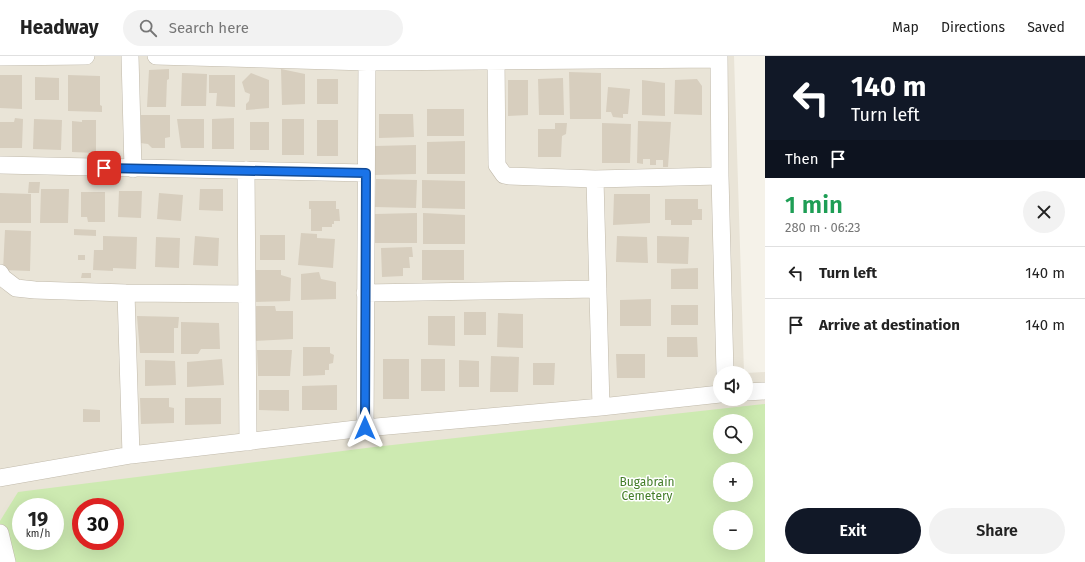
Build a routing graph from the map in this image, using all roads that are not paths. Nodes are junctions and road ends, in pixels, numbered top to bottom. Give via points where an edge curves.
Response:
1 (86, 56) edge
2 (130, 56) edge
3 (156, 56) edge
4 (0, 57) edge
5 (719, 58) edge
6 (496, 60) junction
7 (367, 62) junction
8 (0, 166) edge
9 (133, 169) junction
10 (246, 170) junction
11 (366, 173) junction
12 (720, 176) junction
13 (595, 179) junction
14 (0, 273) edge
15 (598, 289) junction
16 (126, 293) junction
17 (365, 293) junction
18 (246, 294) junction
19 (725, 366) edge
20 (765, 391) edge
21 (753, 392) edge
22 (713, 395) edge
23 (601, 407) junction
24 (365, 428) junction
25 (248, 442) junction
26 (131, 455) junction
27 (0, 478) edge
28 (0, 534) edge
29 (7, 562) edge

1 - 4 street
2 - 9 street
3 - 7 street
5 - 6 street
5 - 12 street
6 - 7 street
6 - 13 street via 496,158 500,171 509,176
7 - 11 street
8 - 9 street
9 - 10 street
10 - 11 street
10 - 18 street
11 - 17 street
12 - 13 street
12 - 19 street
13 - 15 street
14 - 16 street via 16,288
15 - 17 street
15 - 23 street
16 - 18 street
16 - 26 street
17 - 24 street
18 - 25 street
20 - 21 street
22 - 23 street
23 - 24 street
24 - 25 street
25 - 26 street
26 - 27 street
28 - 29 street

